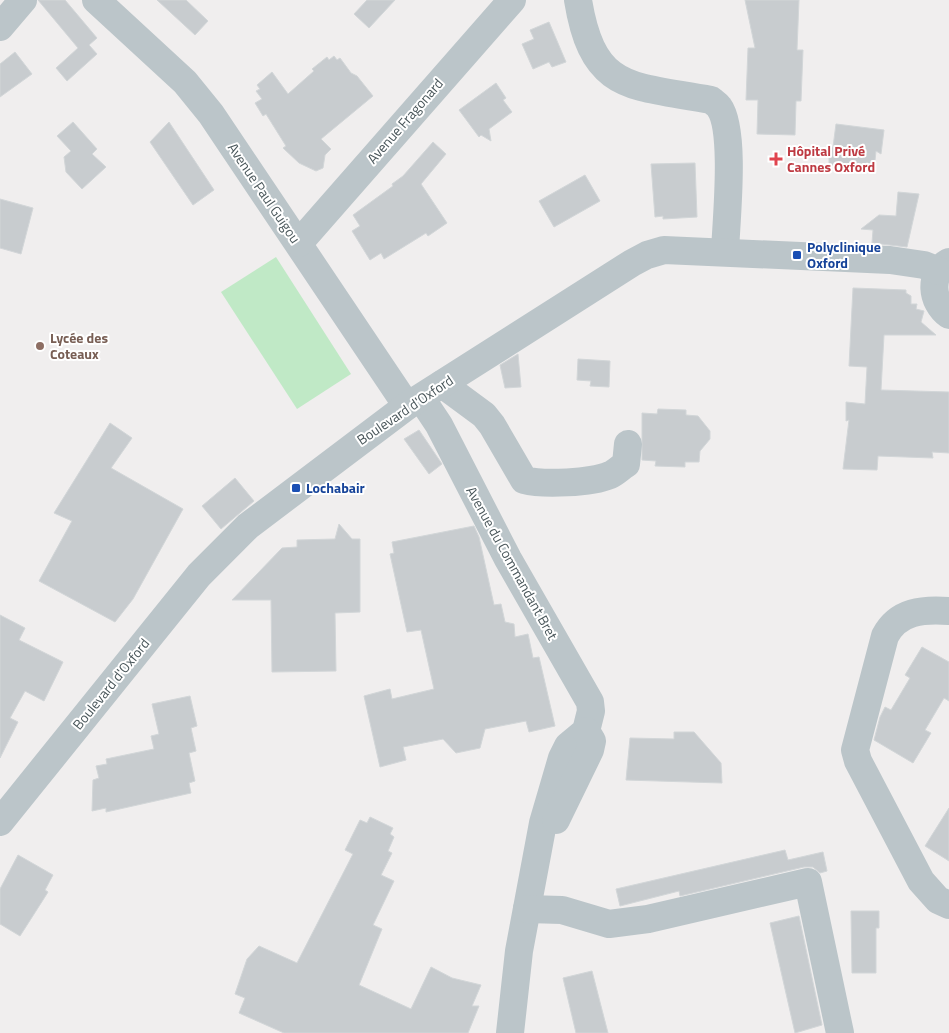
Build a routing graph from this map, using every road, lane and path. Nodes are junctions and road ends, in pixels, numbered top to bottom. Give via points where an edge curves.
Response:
1 (23, 0) edge
2 (96, 0) edge
3 (512, 0) edge
4 (578, 0) edge
5 (0, 26) edge
6 (299, 243) junction
7 (725, 252) junction
8 (944, 267) edge
9 (949, 315) edge
10 (424, 396) junction
11 (628, 444) dead end
12 (949, 611) edge
13 (0, 822) edge
14 (949, 905) edge
15 (527, 909) junction
16 (510, 1033) edge
17 (840, 1033) edge

1 - 5 street
2 - 6 street, Avenue Paul Guigou via 190,88
3 - 6 street, Avenue Fragonard
4 - 7 street via 590,44 597,58 616,78 631,86 711,100 719,107 728,139
6 - 10 street, Avenue Paul Guigou
7 - 8 street, Boulevard d'Oxford via 890,260
7 - 10 street, Boulevard d'Oxford via 664,250 647,255
8 - 9 street via 934,281 934,291 936,302
10 - 11 street via 484,414 524,480 536,483 610,475 626,464
10 - 13 street, Boulevard d'Oxford via 296,488 218,554
10 - 15 street, Avenue du Commandant Bret via 486,519 588,694 591,711 586,731 592,741 590,750 534,873
12 - 14 street via 904,615 890,627 855,750 921,881 938,900
15 - 16 street, Avenue du Commandant Bret via 517,961
15 - 17 street via 562,910 609,924 648,919 808,882

